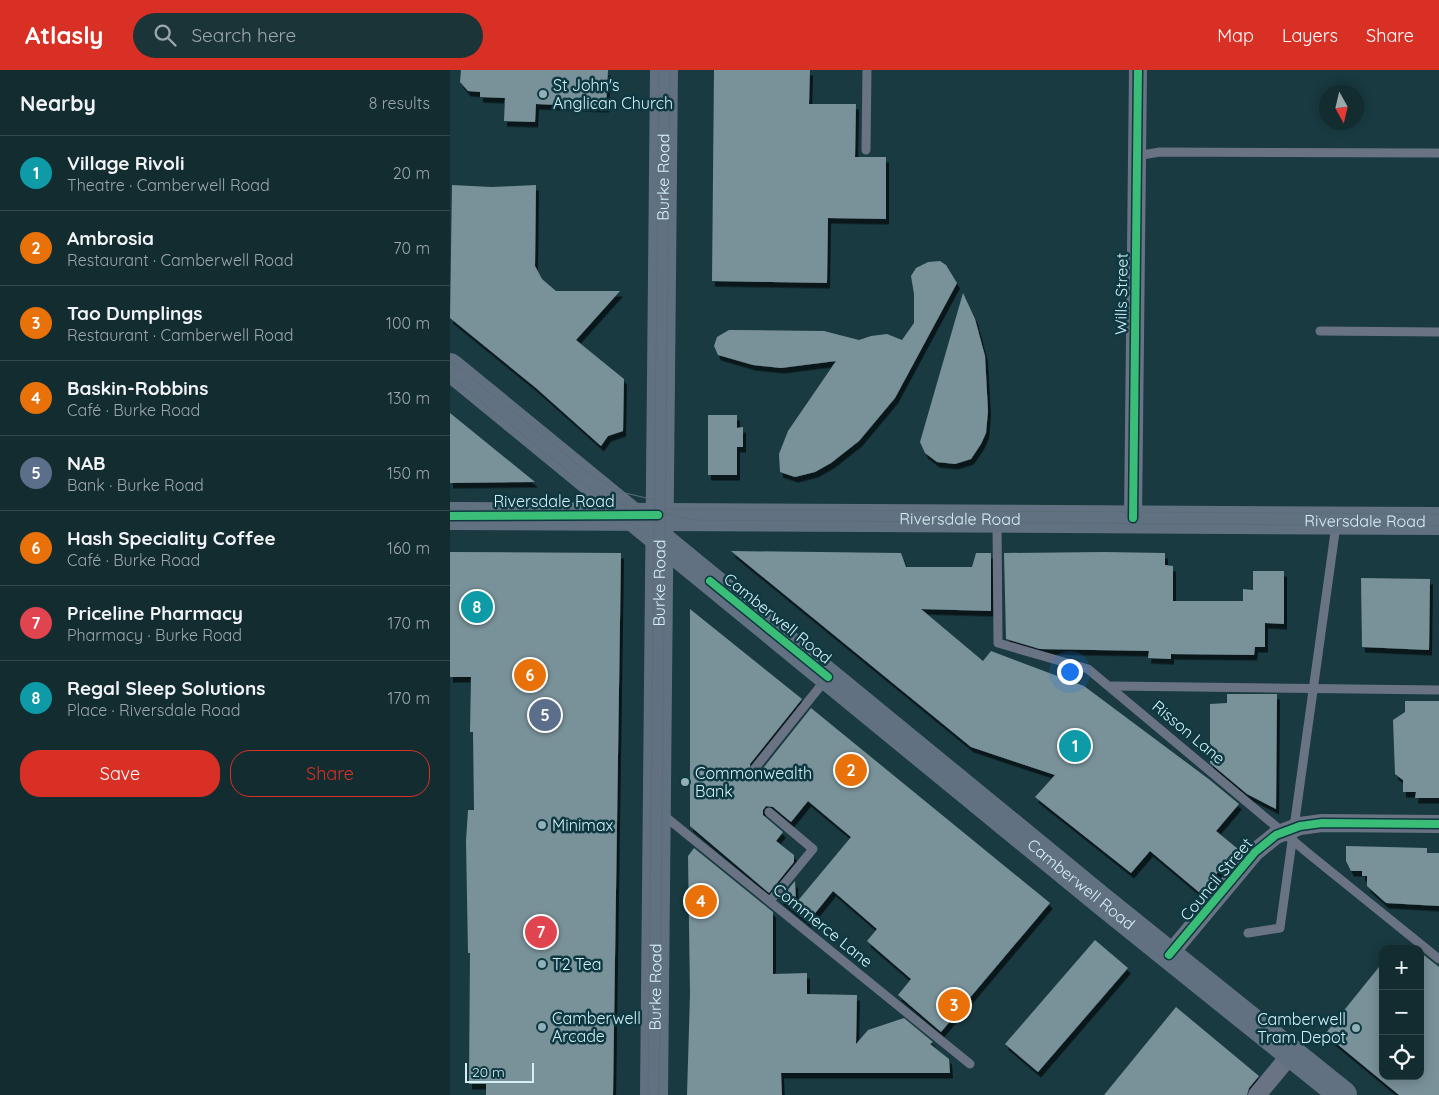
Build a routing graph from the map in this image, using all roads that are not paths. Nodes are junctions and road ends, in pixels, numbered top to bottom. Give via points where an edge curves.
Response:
1 (664, 70) edge
2 (867, 70) edge
3 (1138, 70) edge
4 (866, 150) dead end
5 (1439, 153) edge
6 (1136, 156) junction
7 (1320, 331) dead end
8 (1439, 332) edge
9 (450, 367) edge
10 (629, 515) junction
11 (450, 516) edge
12 (997, 518) junction
13 (1133, 518) junction
14 (1337, 519) junction
15 (1439, 520) edge
16 (658, 527) junction
17 (828, 677) junction
18 (1112, 686) junction
19 (1313, 688) junction
20 (1439, 690) edge
21 (754, 768) dead end
22 (657, 810) junction
23 (769, 812) dead end
24 (1439, 824) edge
25 (1289, 833) junction
26 (770, 900) junction
27 (1248, 933) dead end
28 (1169, 955) junction
29 (1439, 959) edge
30 (1292, 1053) junction
31 (970, 1064) dead end
32 (654, 1095) edge
33 (1257, 1095) edge
34 (1343, 1095) edge

1 - 16 main road, Burke Road
2 - 4 lane
3 - 6 street, Wills Street
5 - 6 lane via 1160,152
6 - 13 street, Wills Street
7 - 8 lane
9 - 10 main road
10 - 11 main road, Riversdale Road
10 - 16 main road, Riversdale Road
12 - 13 main road, Riversdale Road
12 - 16 main road, Riversdale Road
12 - 18 lane, Risson Lane via 998,642 1088,669
13 - 14 main road, Riversdale Road
14 - 15 main road, Riversdale Road
14 - 19 lane
16 - 17 main road, Camberwell Road
16 - 22 main road, Burke Road
17 - 21 lane
17 - 28 main road, Camberwell Road
18 - 19 lane
18 - 25 lane, Risson Lane
19 - 20 lane
19 - 25 lane
22 - 26 lane, Commerce Lane
22 - 32 main road, Burke Road
23 - 26 lane via 813,849
24 - 25 street, Council Street via 1322,823
25 - 27 lane via 1280,928
25 - 28 street, Council Street via 1271,838 1255,852
25 - 29 lane, Risson Lane
26 - 31 lane, Commerce Lane
28 - 30 main road, Camberwell Road
30 - 33 street
30 - 34 main road, Camberwell Road

